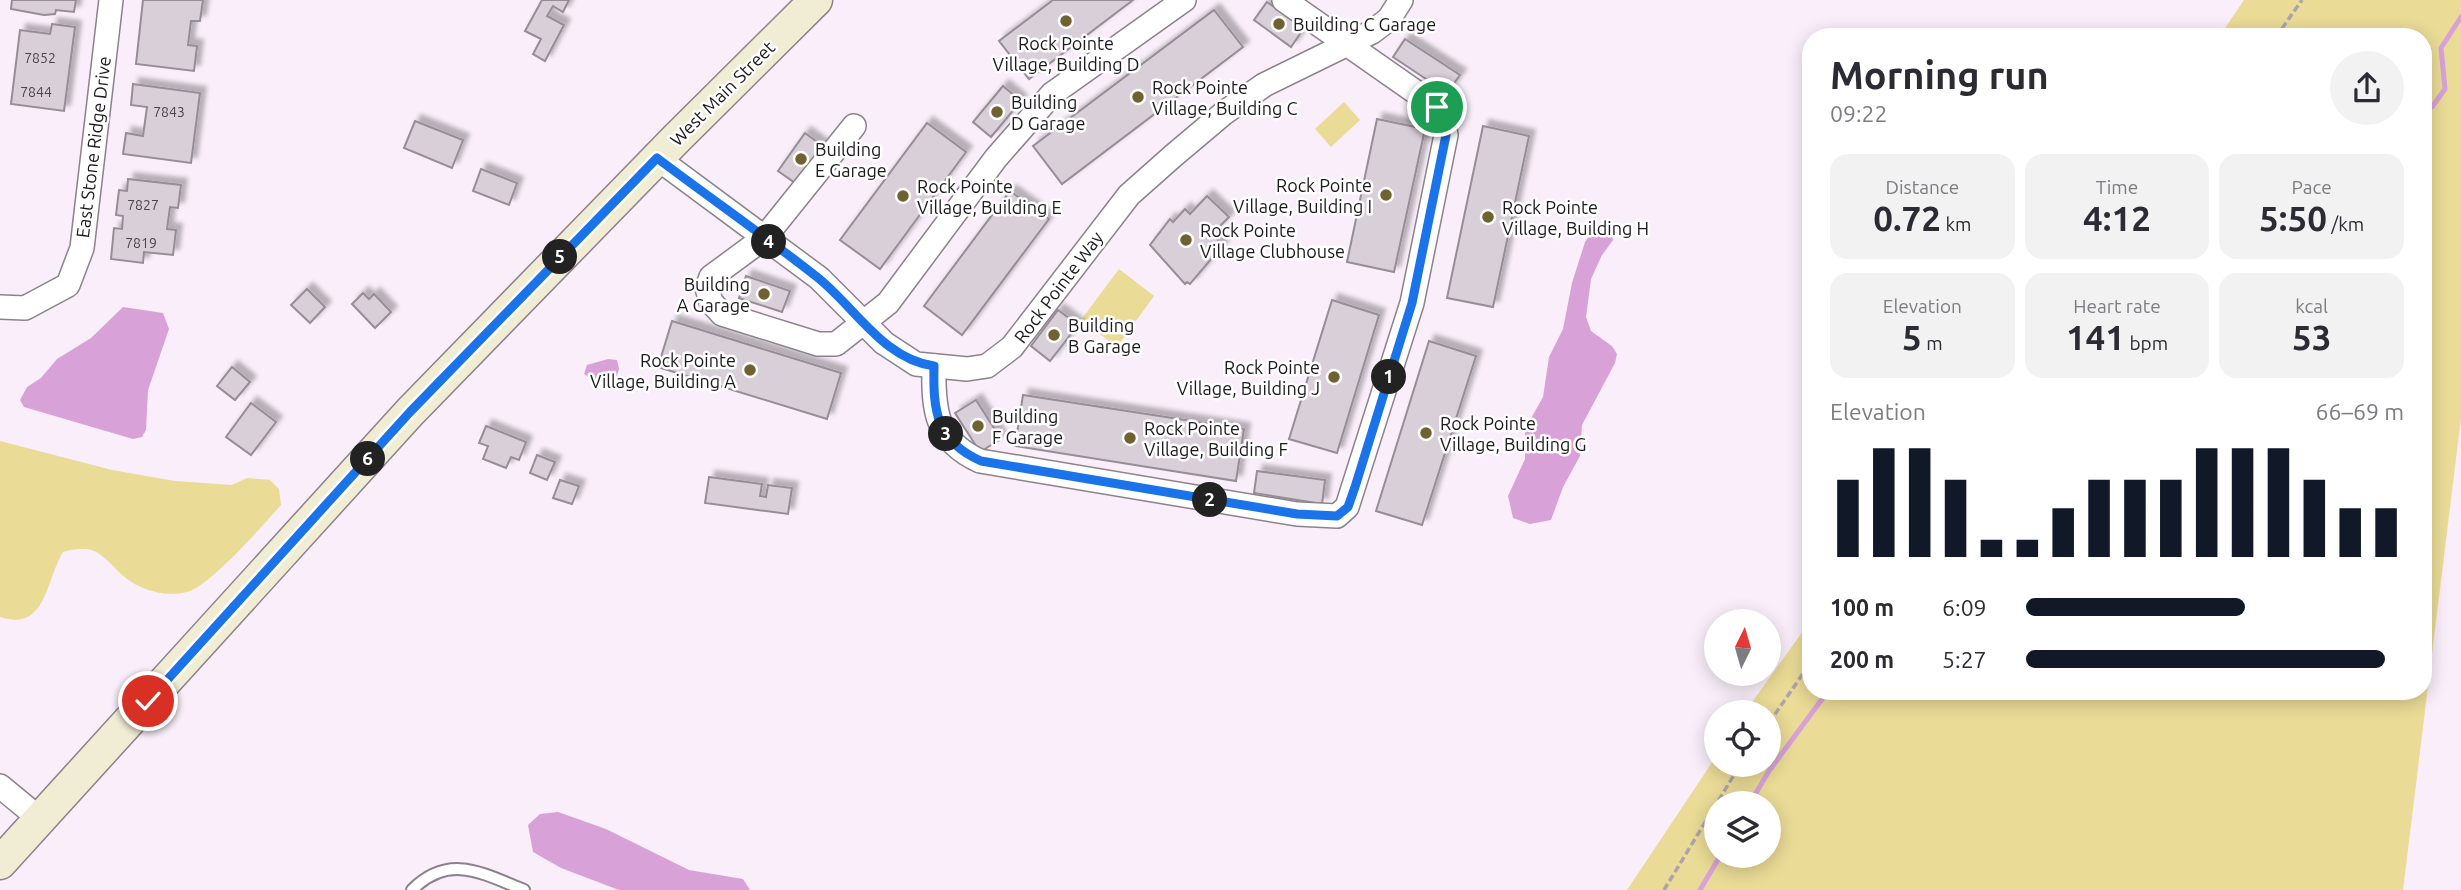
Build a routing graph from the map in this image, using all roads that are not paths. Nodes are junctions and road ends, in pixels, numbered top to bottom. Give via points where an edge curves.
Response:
1 (111, 0) edge
2 (816, 0) edge
3 (1184, 0) edge
4 (1284, 0) edge
5 (1401, 0) edge
6 (1349, 45) junction
7 (854, 126) dead end
8 (657, 158) junction
9 (764, 238) junction
10 (0, 307) edge
11 (864, 322) junction
12 (934, 366) junction
13 (0, 786) edge
14 (40, 819) junction
15 (0, 863) edge
16 (412, 890) edge
17 (524, 890) edge

1 - 10 street, East Stone Ridge Drive via 82,248 68,285 25,308
2 - 8 main road, West Main Street
3 - 11 street via 1052,94 996,158 888,303
4 - 6 street
5 - 6 street, Rock Pointe Way via 1389,19
6 - 12 street, Rock Pointe Way via 1264,85 1224,113 1129,195 1012,347 987,366
6 - 12 street via 1437,107 1446,135 1412,303 1348,507 1337,516 1297,514 981,461 953,447 940,421 933,395
7 - 9 street
8 - 9 street, Rock Pointe Way
8 - 14 main road, West Main Street via 410,412
9 - 11 street, Rock Pointe Way via 819,278
9 - 11 street via 711,277 707,288 710,302 722,314 818,344 836,344
11 - 12 street, Rock Pointe Way via 884,344 916,364
13 - 14 street
14 - 15 main road, West Main Street
16 - 17 lane via 426,876 461,868

